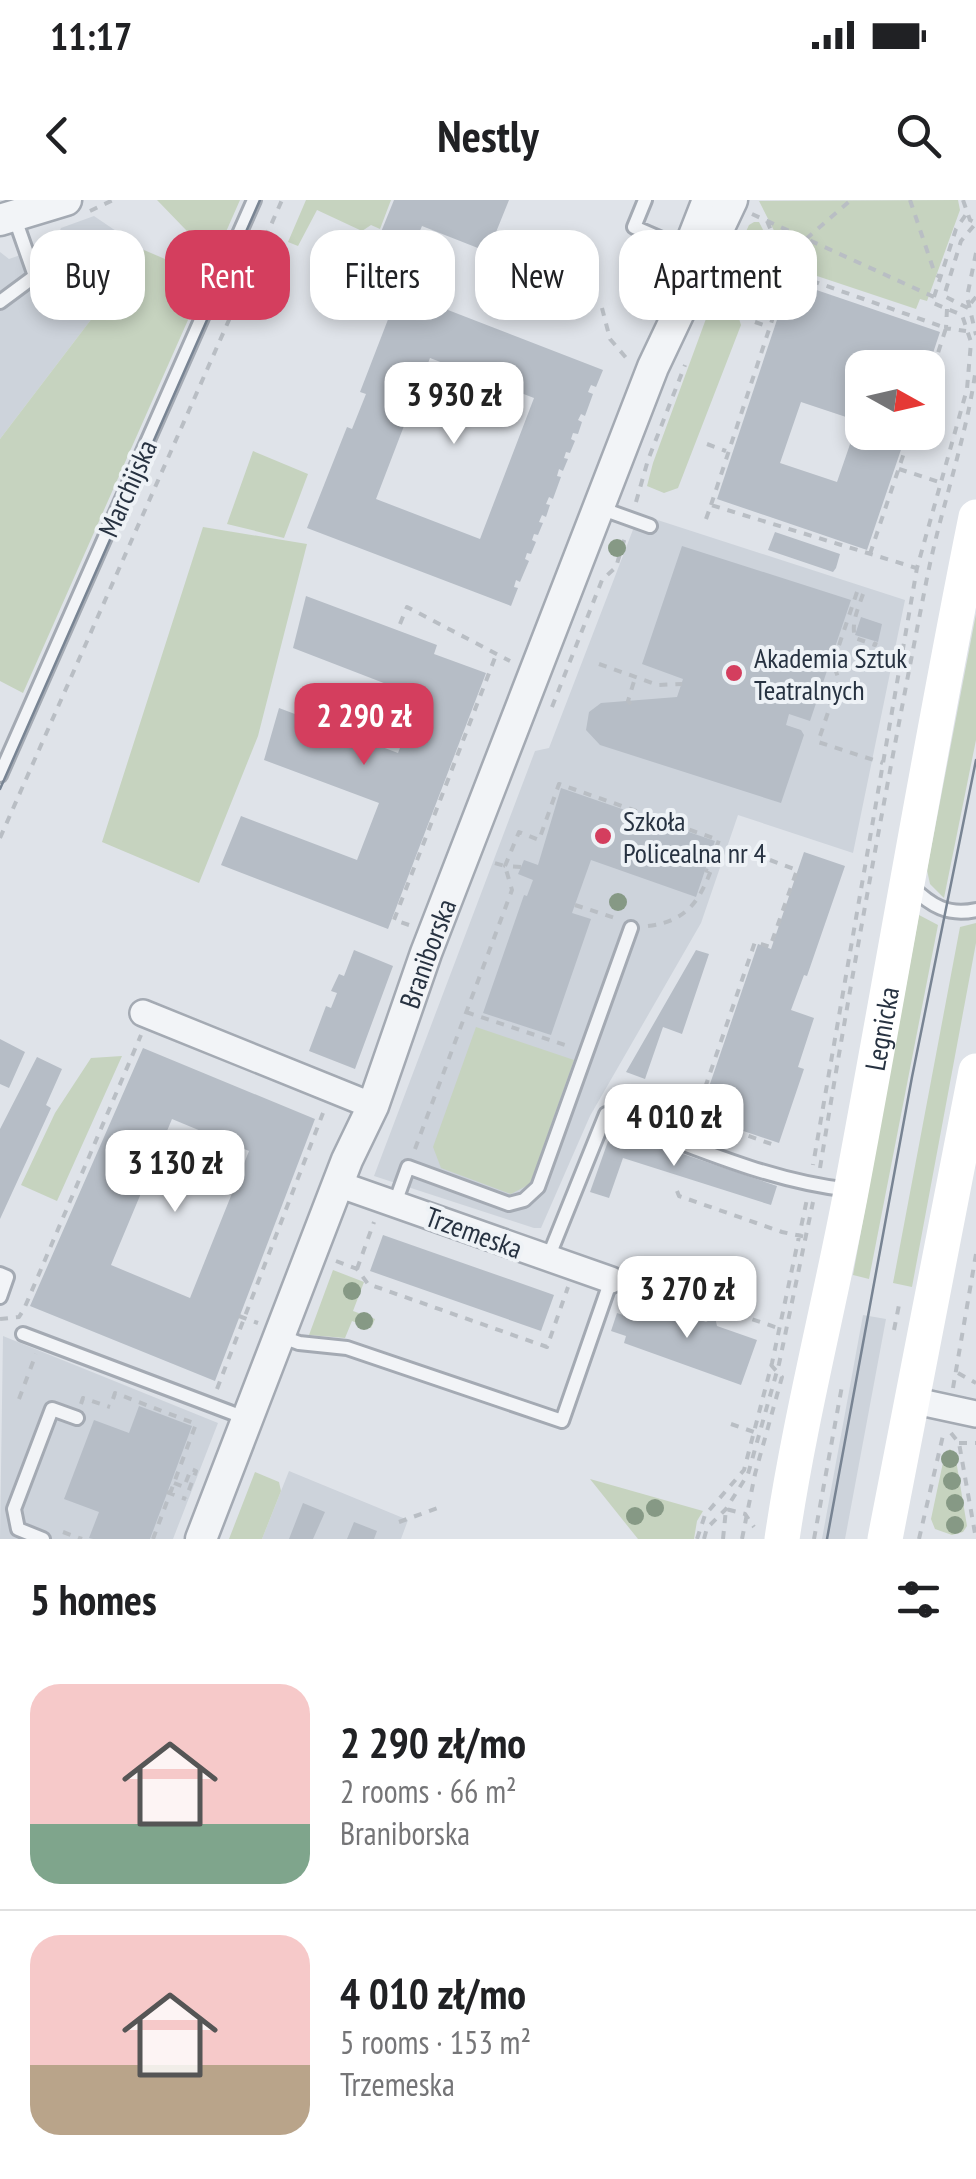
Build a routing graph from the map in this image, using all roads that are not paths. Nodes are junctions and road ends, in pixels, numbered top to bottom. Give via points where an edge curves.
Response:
1 (66, 200) edge
2 (254, 200) edge
3 (645, 200) edge
4 (708, 200) edge
5 (740, 206) edge
6 (7, 218) edge
7 (639, 230) edge
8 (695, 230) edge
9 (729, 230) edge
10 (0, 302) edge
11 (660, 320) edge
12 (677, 320) edge
13 (642, 365) junction
14 (598, 507) junction
15 (976, 518) edge
16 (650, 526) dead end
17 (0, 775) edge
18 (906, 881) junction
19 (976, 910) edge
20 (631, 928) road end
21 (142, 1024) road end
22 (976, 1071) edge
23 (373, 1106) junction
24 (338, 1184) junction
25 (826, 1187) junction
26 (395, 1204) junction
27 (548, 1258) junction
28 (0, 1274) edge
29 (611, 1280) joint
30 (0, 1297) edge
31 (271, 1331) junction
32 (23, 1334) dead end
33 (911, 1400) junction
34 (976, 1414) edge
35 (76, 1418) dead end
36 (248, 1420) junction
37 (771, 1536) edge
38 (44, 1539) edge
39 (201, 1539) edge
40 (885, 1539) edge

1 - 6 street
2 - 17 lane, Marchijska
3 - 7 lane via 634,228
4 - 8 street, Braniborska
5 - 9 street, Braniborska
6 - 10 lane via 35,276
11 - 13 street, Braniborska
12 - 13 street, Braniborska
13 - 14 street, Braniborska
14 - 16 lane
14 - 23 street, Braniborska via 412,964
15 - 18 main road, Legnicka
18 - 19 lane via 945,911
18 - 25 main road, Legnicka
20 - 26 lane via 538,1188 510,1204 408,1168
21 - 23 street
22 - 33 main road
23 - 24 street, Braniborska
24 - 26 street, Trzemeska
24 - 31 street, Braniborska
25 - 27 lane via 606,1114
25 - 37 main road, Legnicka via 794,1460
26 - 27 street, Trzemeska
27 - 29 street, Trzemeska
28 - 30 lane via 8,1277
29 - 31 lane via 562,1421 346,1348 300,1344
31 - 36 street, Braniborska
32 - 36 lane
33 - 34 street
33 - 40 main road
35 - 38 lane via 52,1409 14,1509 18,1530
36 - 39 street, Braniborska

